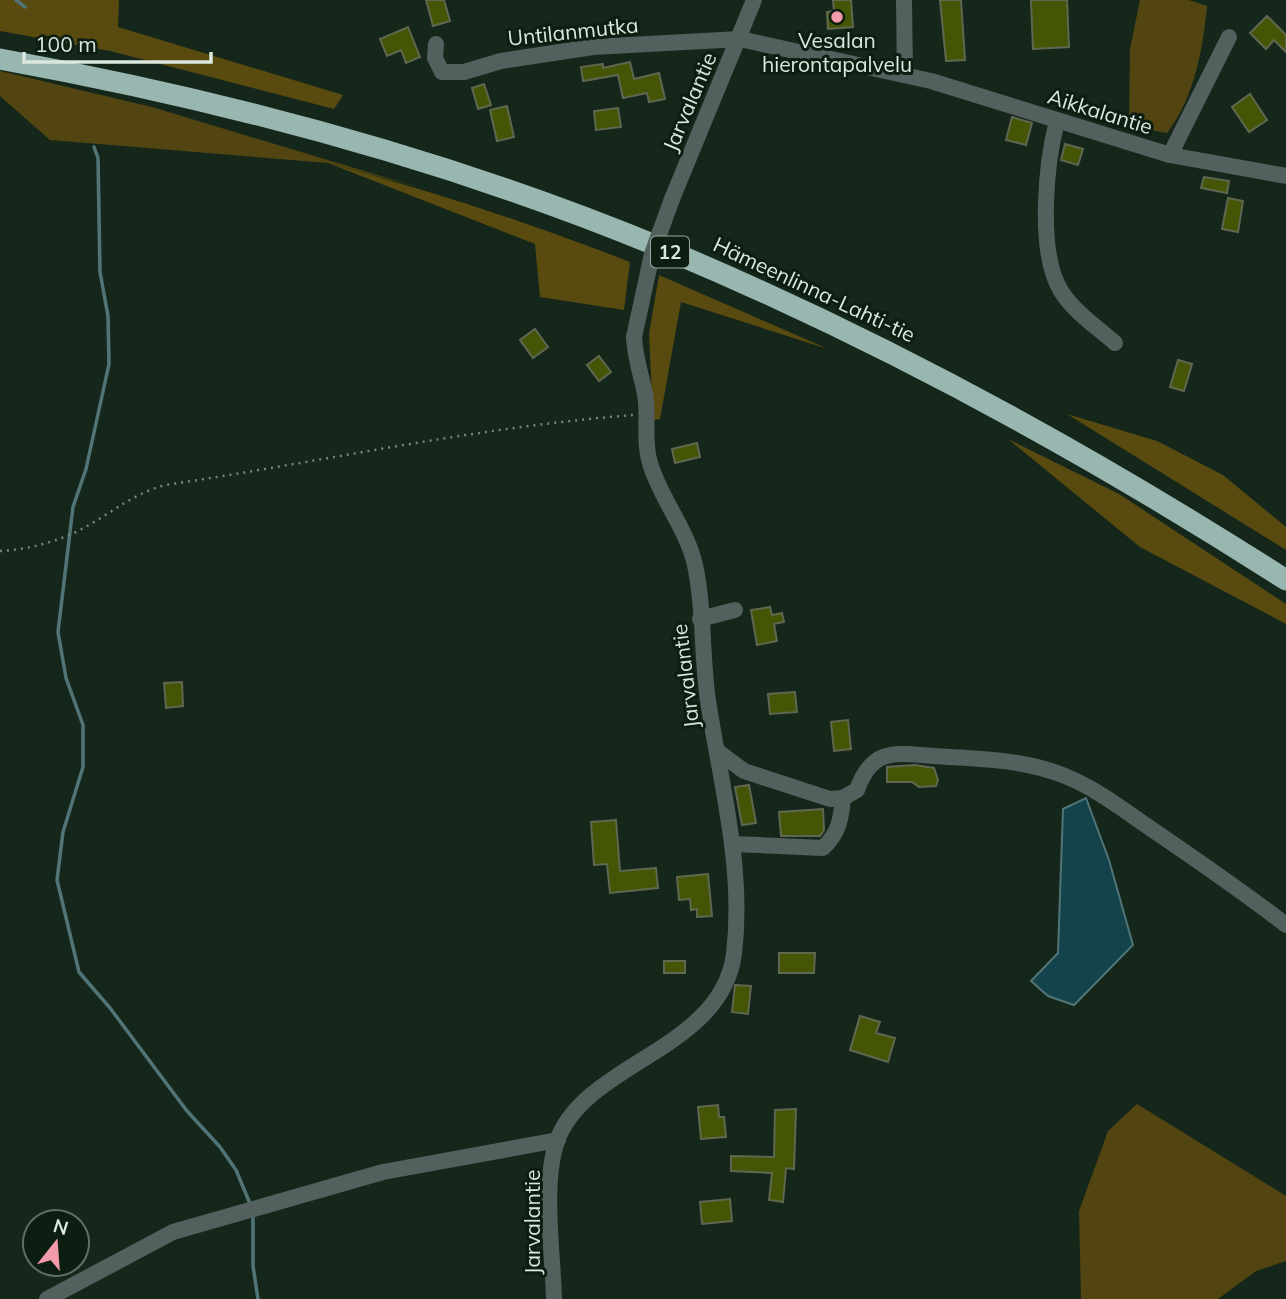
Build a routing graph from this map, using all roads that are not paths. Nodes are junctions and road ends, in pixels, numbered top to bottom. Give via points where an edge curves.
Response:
1 (754, 0) edge
2 (904, 0) edge
3 (1229, 37) dead end
4 (740, 39) junction
5 (436, 44) dead end
6 (0, 59) edge
7 (905, 75) junction
8 (1057, 121) junction
9 (1170, 155) junction
10 (1286, 176) edge
11 (1115, 343) dead end
12 (1286, 580) edge
13 (735, 610) dead end
14 (700, 619) junction
15 (717, 751) junction
16 (843, 798) junction
17 (734, 844) junction
18 (1286, 925) edge
19 (558, 1140) junction
20 (47, 1299) edge
21 (554, 1299) edge

1 - 4 street, Jarvalantie
2 - 7 street
3 - 9 street
4 - 5 street, Untilanmutka via 593,47 501,61 464,72 442,72 435,58
4 - 7 street, Aikkalantie
4 - 14 street, Jarvalantie, bridge via 672,199 642,291 634,337 650,463 695,563
6 - 12 highway, Hämeenlinna-Lahti-tie / 12 via 171,93 377,148 664,249 926,369 1082,454
7 - 8 street, Aikkalantie
8 - 9 street, Aikkalantie
8 - 11 street via 1050,148 1046,210 1053,274 1068,300
9 - 10 street, Aikkalantie
13 - 14 street
14 - 15 street, Jarvalantie
15 - 16 street via 744,771 830,799
15 - 17 street, Jarvalantie
16 - 17 street via 835,836 823,848
16 - 18 street via 858,790 875,759 897,754 1030,765 1064,775 1103,796
17 - 19 street, Jarvalantie via 735,924 729,981 708,1013 593,1096 574,1113
19 - 20 street via 383,1172 173,1233
19 - 21 street, Jarvalantie via 551,1181

